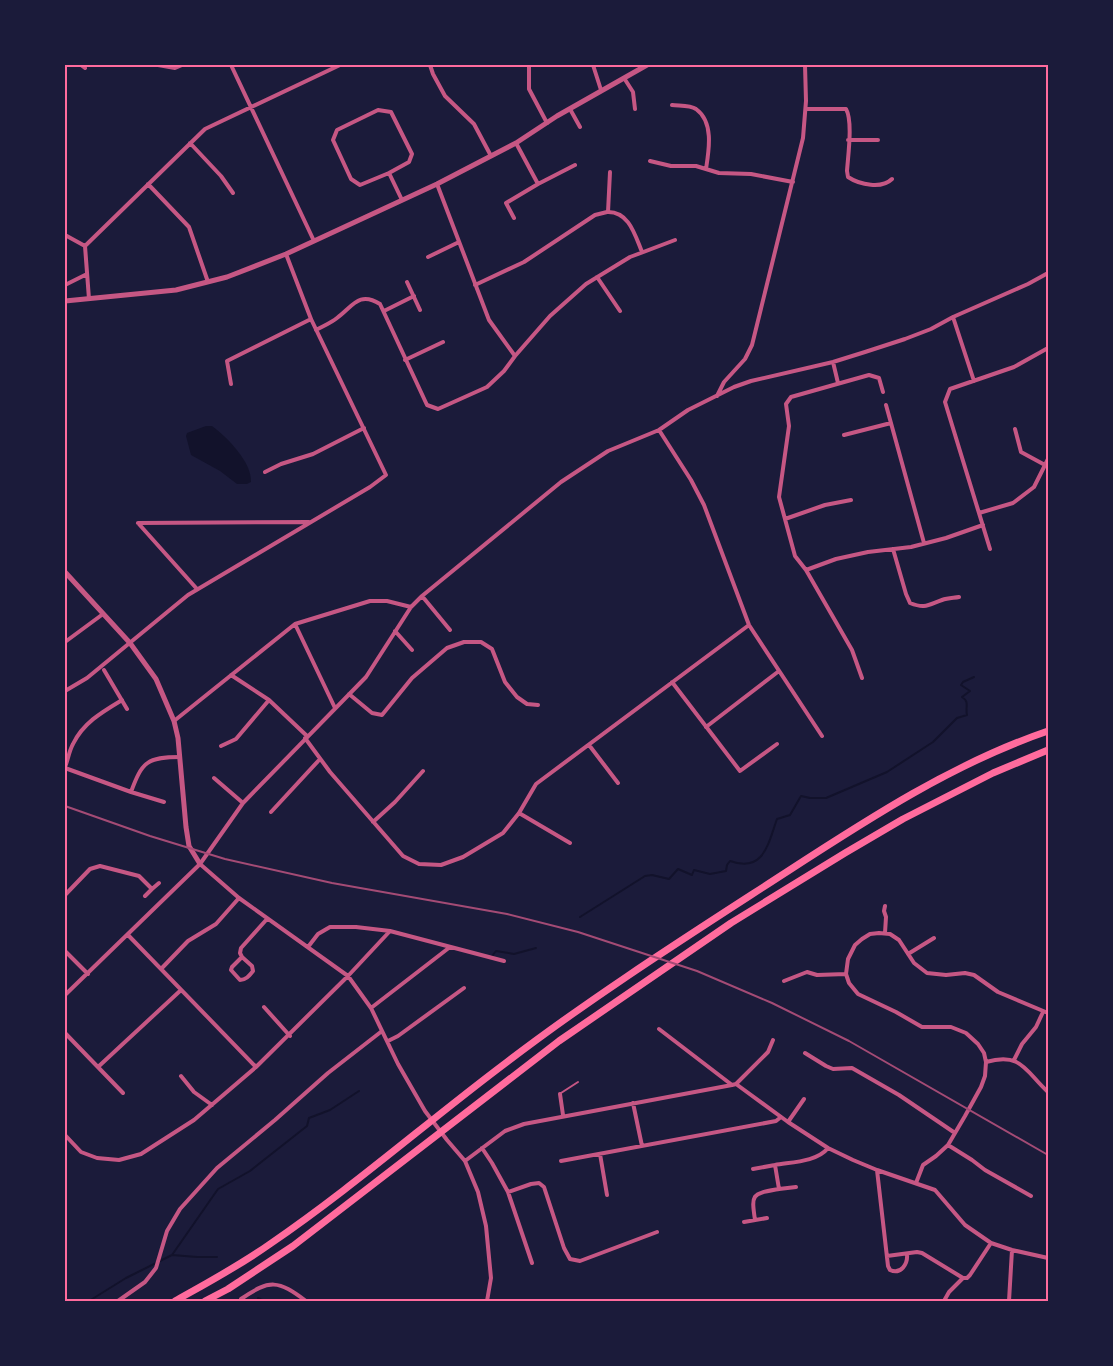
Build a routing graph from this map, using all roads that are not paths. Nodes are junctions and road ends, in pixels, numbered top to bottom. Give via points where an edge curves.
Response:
1 (158, 65) edge
2 (182, 65) edge
3 (231, 65) edge
4 (340, 65) edge
5 (430, 65) edge
6 (529, 65) edge
7 (593, 65) edge
8 (647, 65) edge
9 (805, 65) edge
10 (624, 78) junction
11 (602, 90) junction
12 (672, 105) dead end
13 (251, 107) junction
14 (570, 109) junction
15 (635, 109) dead end
16 (806, 109) junction
17 (547, 123) junction
18 (580, 127) dead end
19 (848, 140) junction
20 (878, 140) dead end
21 (190, 143) junction
22 (516, 143) junction
23 (491, 156) junction
24 (650, 161) dead end
25 (575, 165) dead end
26 (706, 170) junction
27 (389, 172) junction
28 (610, 172) dead end
29 (892, 179) dead end
30 (792, 182) junction
31 (148, 184) junction
32 (437, 184) junction
33 (538, 184) junction
34 (233, 193) dead end
35 (402, 200) junction
36 (608, 212) junction
37 (514, 218) dead end
38 (65, 235) edge
39 (675, 240) dead end
40 (314, 241) junction
41 (459, 242) junction
42 (85, 246) junction
43 (642, 252) junction
44 (286, 254) junction
45 (428, 257) dead end
46 (1048, 273) edge
47 (87, 274) junction
48 (597, 277) junction
49 (208, 282) junction
50 (407, 282) dead end
51 (65, 285) edge
52 (475, 286) junction
53 (414, 296) junction
54 (89, 299) junction
55 (65, 301) edge
56 (384, 310) junction
57 (420, 310) dead end
58 (620, 311) dead end
59 (953, 317) junction
60 (311, 319) junction
61 (316, 330) junction
62 (443, 342) dead end
63 (1047, 350) edge
64 (515, 356) junction
65 (405, 360) junction
66 (833, 362) junction
67 (974, 381) junction
68 (838, 383) junction
69 (232, 384) dead end
70 (883, 392) dead end
71 (717, 396) junction
72 (886, 405) dead end
73 (891, 424) junction
74 (364, 428) junction
75 (659, 430) junction
76 (1015, 430) dead end
77 (844, 435) dead end
78 (1048, 459) edge
79 (1045, 465) junction
80 (265, 472) dead end
81 (850, 500) dead end
82 (979, 513) junction
83 (785, 519) junction
84 (311, 522) junction
85 (983, 525) junction
86 (924, 543) junction
87 (893, 549) junction
88 (990, 549) dead end
89 (806, 570) junction
90 (65, 572) edge
91 (198, 590) junction
92 (422, 596) junction
93 (959, 597) dead end
94 (411, 607) junction
95 (103, 614) junction
96 (294, 624) junction
97 (749, 624) junction
98 (450, 630) dead end
99 (395, 631) junction
100 (65, 642) edge
101 (130, 643) junction
102 (412, 650) dead end
103 (104, 670) dead end
104 (779, 671) junction
105 (231, 675) junction
106 (862, 678) dead end
107 (672, 682) junction
108 (65, 691) edge
109 (349, 694) junction
110 (122, 700) junction
111 (269, 700) junction
112 (538, 705) dead end
113 (335, 708) junction
114 (127, 709) dead end
115 (174, 721) junction
116 (706, 727) junction
117 (1048, 731) edge
118 (822, 736) dead end
119 (306, 737) junction
120 (777, 744) dead end
121 (589, 745) junction
122 (221, 746) dead end
123 (1048, 750) edge
124 (180, 756) junction
125 (320, 759) junction
126 (65, 768) edge
127 (423, 771) dead end
128 (214, 778) dead end
129 (618, 783) dead end
130 (130, 792) junction
131 (164, 802) dead end
132 (243, 803) junction
133 (271, 812) dead end
134 (519, 813) junction
135 (373, 822) junction
136 (570, 843) dead end
137 (200, 864) junction
138 (159, 883) dead end
139 (152, 889) junction
140 (65, 895) edge
141 (145, 896) dead end
142 (239, 898) junction
143 (885, 906) dead end
144 (267, 919) junction
145 (390, 931) junction
146 (885, 933) junction
147 (128, 936) junction
148 (934, 938) dead end
149 (308, 947) junction
150 (450, 947) junction
151 (65, 951) edge
152 (908, 954) junction
153 (242, 957) junction
154 (504, 961) dead end
155 (161, 970) junction
156 (88, 974) junction
157 (846, 974) junction
158 (348, 976) junction
159 (784, 981) dead end
160 (464, 988) dead end
161 (181, 990) junction
162 (65, 995) edge
163 (264, 1007) dead end
164 (371, 1008) junction
165 (1043, 1012) junction
166 (1048, 1013) edge
167 (660, 1028) dead end
168 (382, 1031) junction
169 (65, 1033) edge
170 (290, 1036) junction
171 (773, 1040) dead end
172 (388, 1042) junction
173 (805, 1053) dead end
174 (1014, 1060) junction
175 (986, 1062) junction
176 (98, 1067) junction
177 (256, 1068) junction
178 (181, 1076) dead end
179 (578, 1082) dead end
180 (734, 1084) junction
181 (1048, 1092) edge
182 (123, 1093) dead end
183 (560, 1094) joint
184 (804, 1099) dead end
185 (633, 1103) junction
186 (212, 1105) junction
187 (563, 1115) junction
188 (781, 1117) junction
189 (788, 1122) junction
190 (955, 1133) junction
191 (65, 1135) edge
192 (948, 1145) junction
193 (642, 1146) junction
194 (482, 1148) junction
195 (828, 1148) junction
196 (600, 1154) junction
197 (465, 1160) junction
198 (561, 1161) dead end
199 (775, 1165) junction
200 (753, 1168) dead end
201 (877, 1170) junction
202 (916, 1183) junction
203 (796, 1187) dead end
204 (779, 1189) junction
205 (508, 1192) junction
206 (607, 1195) dead end
207 (1031, 1196) dead end
208 (767, 1218) dead end
209 (755, 1220) junction
210 (744, 1222) dead end
211 (657, 1232) dead end
212 (991, 1243) junction
213 (1012, 1250) junction
214 (907, 1254) junction
215 (887, 1256) junction
216 (1048, 1258) edge
217 (532, 1263) dead end
218 (963, 1278) junction
219 (118, 1301) edge
220 (175, 1301) edge
221 (205, 1301) edge
222 (242, 1301) edge
223 (306, 1301) edge
224 (487, 1301) edge
225 (944, 1301) edge
226 (1009, 1301) edge

1 - 2 street via 175,68
3 - 13 street
4 - 13 street
5 - 23 street via 445,96 474,124
6 - 17 street via 530,89
7 - 11 street
8 - 10 street
9 - 16 street
10 - 11 street
10 - 15 street via 633,92
11 - 14 street
12 - 26 street via 690,106 708,123
13 - 21 street via 205,129
13 - 40 street
14 - 17 street
14 - 18 street
16 - 19 street via 846,109 850,122
16 - 30 street via 803,138
17 - 22 street
19 - 20 street
19 - 29 street via 848,177 878,185
21 - 31 street
21 - 34 street
22 - 23 street
22 - 33 street
23 - 32 street
24 - 26 street
25 - 33 street
26 - 30 street
27 - 27 street via 409,162 412,154 391,112 378,110 337,130 333,140 351,179 360,185
27 - 35 street
28 - 36 street
30 - 71 street via 752,345
31 - 42 street
31 - 49 street via 189,227
32 - 35 street
32 - 41 street
33 - 37 street via 506,203
35 - 40 street
36 - 43 street via 620,215 631,224
36 - 52 street via 595,215 524,262
38 - 42 street
39 - 43 street
40 - 44 street
41 - 45 street
41 - 52 street
42 - 47 street
43 - 48 street
44 - 49 street
44 - 60 street
46 - 59 street
47 - 51 street
47 - 54 street
48 - 58 street
48 - 64 street via 550,316
49 - 54 street via 176,290
50 - 53 street
52 - 64 street via 489,320
53 - 56 street
53 - 57 street
54 - 55 street
56 - 61 street via 380,304 363,298 336,320
56 - 65 street
59 - 66 street via 931,329
59 - 67 street
60 - 61 street
60 - 69 street via 227,361
61 - 74 street
62 - 65 street
63 - 67 street via 1014,367
64 - 65 street via 504,372 487,387 438,409 427,405
66 - 68 street
66 - 71 street via 751,381
67 - 82 street via 950,390 945,402
68 - 70 street via 869,375 878,378
68 - 83 street via 791,397 786,404 789,426 779,497
71 - 75 street via 688,410
72 - 73 street
73 - 77 street
73 - 86 street
74 - 80 street via 312,454
74 - 84 street via 386,474
75 - 92 street via 608,451 561,482
75 - 97 street via 704,505
76 - 79 street via 1021,452
78 - 79 street
79 - 82 street via 1034,488 1013,503
81 - 83 street
82 - 85 street
83 - 89 street via 795,556
84 - 91 street
84 - 91 street via 138,524
85 - 86 street
85 - 88 street
86 - 87 street
87 - 89 street via 836,559
87 - 93 street via 910,603 920,607
89 - 106 street via 852,650
90 - 95 street
91 - 101 street
92 - 94 street
92 - 98 street
94 - 96 street via 370,601
94 - 99 street
95 - 100 street
95 - 101 street
96 - 105 street
96 - 113 street
97 - 104 street
97 - 107 street
99 - 102 street
99 - 109 street via 366,677
101 - 108 street
101 - 115 street via 156,679
103 - 110 street
104 - 116 street
104 - 118 street
105 - 111 street
105 - 115 street
107 - 116 street
107 - 121 street
109 - 112 street via 372,713 382,715 412,678 447,648 464,642 481,642 492,649 505,682 517,697 527,704
109 - 113 street
110 - 114 street
110 - 126 street via 86,723 73,744
111 - 119 street
111 - 122 street via 236,739
113 - 119 street
115 - 124 street
116 - 120 street via 740,771
117 - 220 highway via 928,784 724,913 552,1028 270,1245
119 - 125 street
119 - 132 street
121 - 129 street
121 - 134 street via 536,784
123 - 221 highway via 993,772 879,832 731,923 559,1041 293,1246
124 - 130 street via 161,756 150,761 138,772
124 - 137 street via 186,827 190,846
125 - 133 street
125 - 135 street
126 - 130 street
127 - 135 street
128 - 132 street
130 - 131 street
132 - 137 street
134 - 135 street via 503,833 463,857 441,865 419,864 403,856
134 - 136 street
137 - 142 street
137 - 147 street
138 - 139 street
139 - 140 street via 139,876 100,866 90,869
139 - 141 street
142 - 144 street
142 - 155 street via 216,924 188,941
143 - 146 street
144 - 149 street
144 - 153 street via 241,948
145 - 149 street via 330,927 318,934
145 - 150 street
145 - 158 street
146 - 152 street via 899,940
146 - 157 street via 870,934 855,945 848,959
147 - 155 street
147 - 156 street
148 - 152 street
149 - 158 street
150 - 154 street
150 - 164 street
151 - 156 street
152 - 165 street via 918,967 927,972 974,976 998,992
153 - 153 street via 252,966 250,976 244,980 231,970
155 - 161 street
156 - 162 street
157 - 159 street via 807,972
157 - 175 street via 862,997 922,1027 951,1027 966,1033 978,1044
158 - 164 street
158 - 170 street
160 - 172 street
161 - 176 street
161 - 177 street
163 - 170 street
164 - 168 street
165 - 166 street
165 - 174 street
167 - 180 street
168 - 172 street
168 - 219 street via 217,1168 180,1209 167,1231 156,1268 145,1282
169 - 176 street
170 - 177 street
171 - 180 street via 768,1052
172 - 197 street via 425,1111
173 - 190 street via 833,1069 852,1068
174 - 175 street via 1001,1058
174 - 181 street
175 - 190 street via 980,1090
176 - 182 street
177 - 186 street
178 - 186 street via 194,1092
179 - 183 lane
180 - 185 street
180 - 188 street
183 - 187 street
184 - 189 street
185 - 187 street
185 - 193 street
186 - 191 street via 141,1154 120,1160 97,1158 80,1152
187 - 194 street via 505,1131
188 - 189 street
188 - 193 street via 776,1121
189 - 195 street
190 - 192 street
192 - 202 street via 923,1165
192 - 207 street
193 - 196 street
194 - 197 street
194 - 205 street
195 - 199 street via 812,1158
195 - 201 street
196 - 198 street
196 - 206 street
197 - 224 street via 478,1192 486,1226 490,1278
199 - 200 street
199 - 204 street
201 - 202 street
201 - 215 street
202 - 212 street via 936,1190 965,1225
203 - 204 street
204 - 209 street via 755,1196 752,1204
205 - 211 street via 531,1184 539,1183 544,1187 570,1259 580,1261
205 - 217 street
208 - 209 street
209 - 210 street
212 - 213 street
212 - 218 street via 970,1275
213 - 216 street
213 - 226 street
214 - 215 street
214 - 215 street via 907,1263 895,1272 890,1270
214 - 218 street via 922,1253
218 - 225 street
222 - 223 street via 261,1287 272,1284 287,1288

